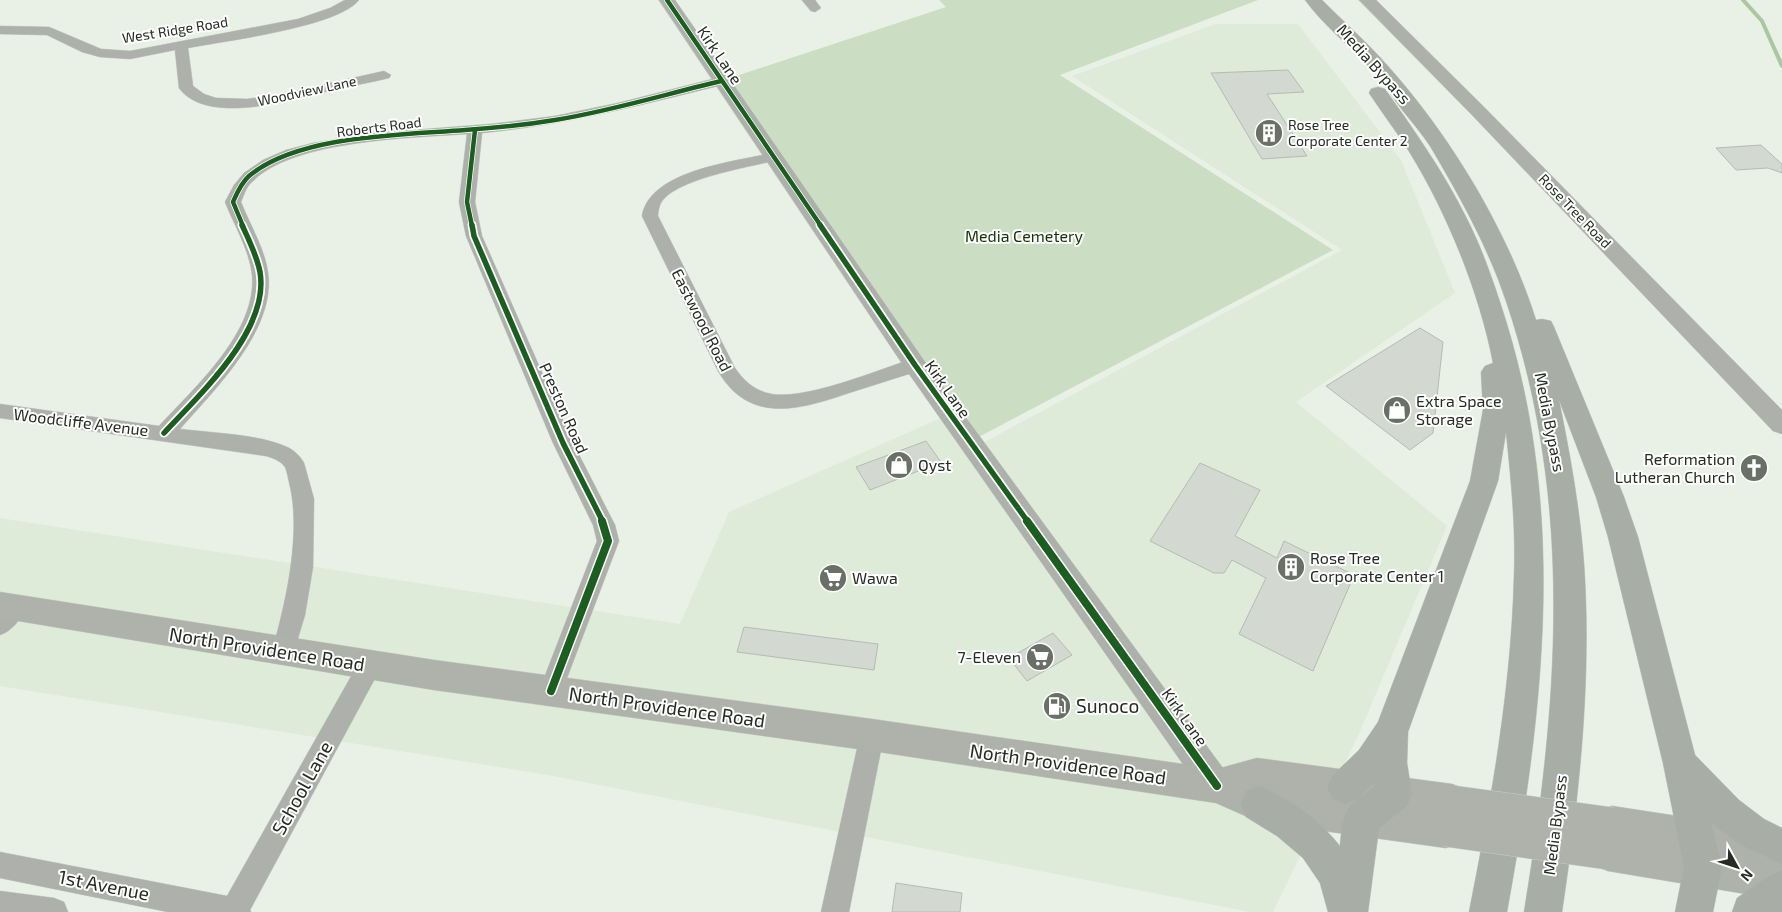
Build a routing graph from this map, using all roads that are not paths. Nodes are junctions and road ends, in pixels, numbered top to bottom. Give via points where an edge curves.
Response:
1 (353, 0) edge
2 (667, 0) edge
3 (1292, 0) edge
4 (1313, 0) edge
5 (1366, 0) edge
6 (0, 30) edge
7 (181, 46) junction
8 (384, 75) dead end
9 (721, 81) junction
10 (475, 130) junction
11 (772, 157) junction
12 (1488, 228) junction
13 (1485, 291) junction
14 (915, 366) junction
15 (0, 411) edge
16 (1782, 425) edge
17 (164, 433) junction
18 (5, 613) edge
19 (284, 651) junction
20 (370, 665) junction
21 (551, 691) junction
22 (1391, 732) junction
23 (872, 735) junction
24 (1680, 763) junction
25 (1217, 786) junction
26 (1354, 803) junction
27 (1259, 804) junction
28 (1399, 809) junction
29 (1782, 848) edge
30 (1700, 852) junction
31 (0, 864) edge
32 (1782, 881) edge
33 (1782, 889) edge
34 (0, 904) edge
35 (54, 912) edge
36 (235, 912) edge
37 (835, 912) edge
38 (1348, 912) edge
39 (1488, 912) edge
40 (1543, 912) edge
41 (1694, 912) edge
42 (1751, 912) edge

1 - 7 street, West Ridge Road via 346,6 301,22
2 - 9 street, Kirk Lane
3 - 13 highway, Media Bypass via 1364,74 1415,144 1460,227
4 - 12 highway, Media Bypass via 1366,52 1422,118
5 - 16 street, Rose Tree Road
6 - 7 street, West Ridge Road via 48,31 87,50 107,54 130,55
7 - 8 street, Woodview Lane via 186,88 193,95 220,102 261,102
9 - 10 street, Roberts Road via 579,115
9 - 11 street, Kirk Lane
10 - 17 street, Roberts Road via 343,142 284,156 248,177 233,202 260,273 258,302 236,349
10 - 21 street, Preston Road via 466,202 474,236 608,541
11 - 14 street, Kirk Lane
11 - 14 street, Eastwood Road via 686,179 666,188 653,202 650,216 727,371 749,394 768,401 791,402
12 - 24 highway via 1551,346 1610,497
12 - 40 highway, Media Bypass via 1516,294 1544,385 1558,455 1568,552 1570,663 1566,725
13 - 22 highway via 1496,388 1490,456 1476,507
13 - 39 highway, Media Bypass via 1506,364 1522,447 1529,593 1520,716 1503,837
14 - 25 street, Kirk Lane
15 - 17 street, Woodcliffe Avenue
17 - 19 street, Woodcliffe Avenue via 266,448 282,453 294,463 304,499 302,568
18 - 19 main road, North Providence Road
19 - 20 main road, North Providence Road
20 - 21 main road, North Providence Road
20 - 36 street, School Lane
21 - 23 main road, North Providence Road
22 - 26 highway via 1370,762
22 - 28 highway via 1388,766
23 - 25 main road, North Providence Road
23 - 37 street
24 - 29 highway via 1739,825
24 - 30 highway
25 - 26 main road, North Providence Road via 1257,775
25 - 27 main road, North Providence Road
26 - 27 main road, North Providence Road
26 - 28 main road, North Providence Road
26 - 38 highway
27 - 38 highway via 1287,818 1322,850 1335,871
28 - 30 main road, North Providence Road, bridge
29 - 30 main road, North Providence Road
30 - 32 main road, North Providence Road
30 - 41 highway
31 - 36 street, 1st Avenue
33 - 42 highway
34 - 35 street

